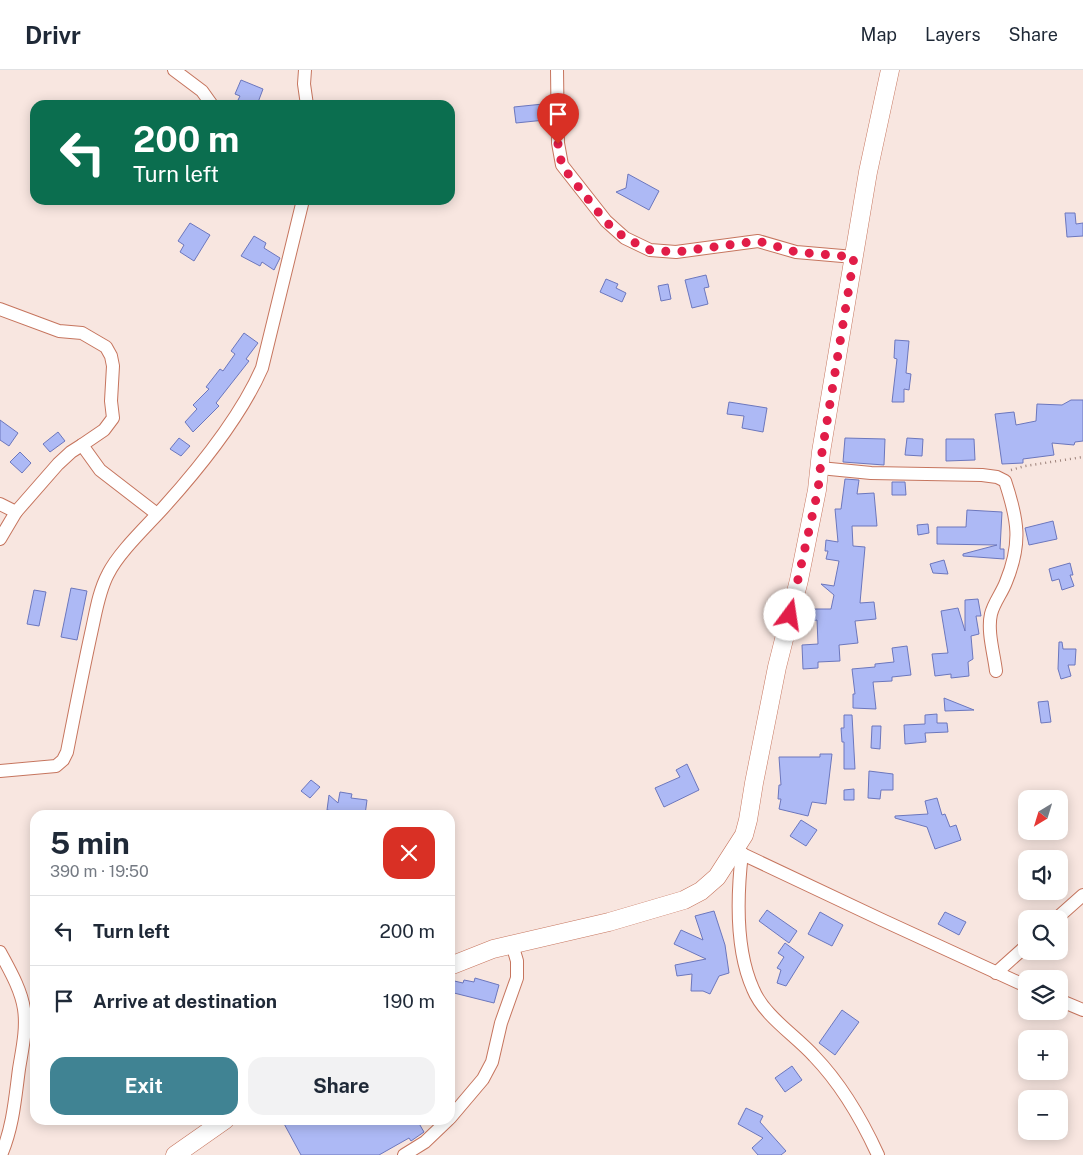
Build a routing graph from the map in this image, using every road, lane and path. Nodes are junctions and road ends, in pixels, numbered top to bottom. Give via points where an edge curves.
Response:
1 (174, 70) edge
2 (305, 70) edge
3 (557, 70) edge
4 (890, 70) edge
5 (208, 100) edge
6 (306, 100) edge
7 (302, 205) edge
8 (854, 257) junction
9 (0, 308) edge
10 (82, 446) junction
11 (1083, 457) edge
12 (1025, 466) dead end
13 (820, 468) junction
14 (0, 504) edge
15 (16, 512) junction
16 (157, 514) junction
17 (0, 539) edge
18 (996, 671) dead end
19 (0, 771) edge
20 (738, 852) junction
21 (1083, 895) edge
22 (1066, 910) edge
23 (512, 944) junction
24 (0, 952) edge
25 (1018, 953) edge
26 (455, 964) edge
27 (996, 973) junction
28 (1018, 983) edge
29 (1068, 1004) edge
30 (1083, 1010) edge
31 (455, 1112) edge
32 (218, 1125) edge
33 (443, 1125) edge
34 (1, 1155) edge
35 (175, 1155) edge
36 (404, 1155) edge
37 (878, 1155) edge

1 - 5 street via 202,91
2 - 6 street
3 - 8 street via 558,144 562,166 606,222 625,238 650,250 676,252 758,241 796,252
4 - 8 main road
7 - 16 street via 264,361 253,390 185,483
8 - 13 main road
9 - 10 street via 60,331 82,333 106,347 113,366 113,418 104,430
10 - 15 street via 58,464
10 - 16 street via 100,470
11 - 12 path
13 - 18 street via 871,473 982,475 1005,481 1018,534 1006,584 991,616
13 - 20 main road via 748,820
14 - 15 street
15 - 17 street
16 - 19 street via 113,565 104,582 63,760 56,766
20 - 23 main road via 717,877 684,900 609,922
20 - 27 street
20 - 37 street via 741,944 753,991 771,1015 834,1080 868,1132
21 - 22 street
23 - 26 main road
23 - 31 street via 517,978 492,1062 483,1080
24 - 34 street via 22,999 24,1016 14,1112
25 - 27 street
27 - 28 street
29 - 30 street
32 - 35 main road
33 - 36 street via 425,1142

